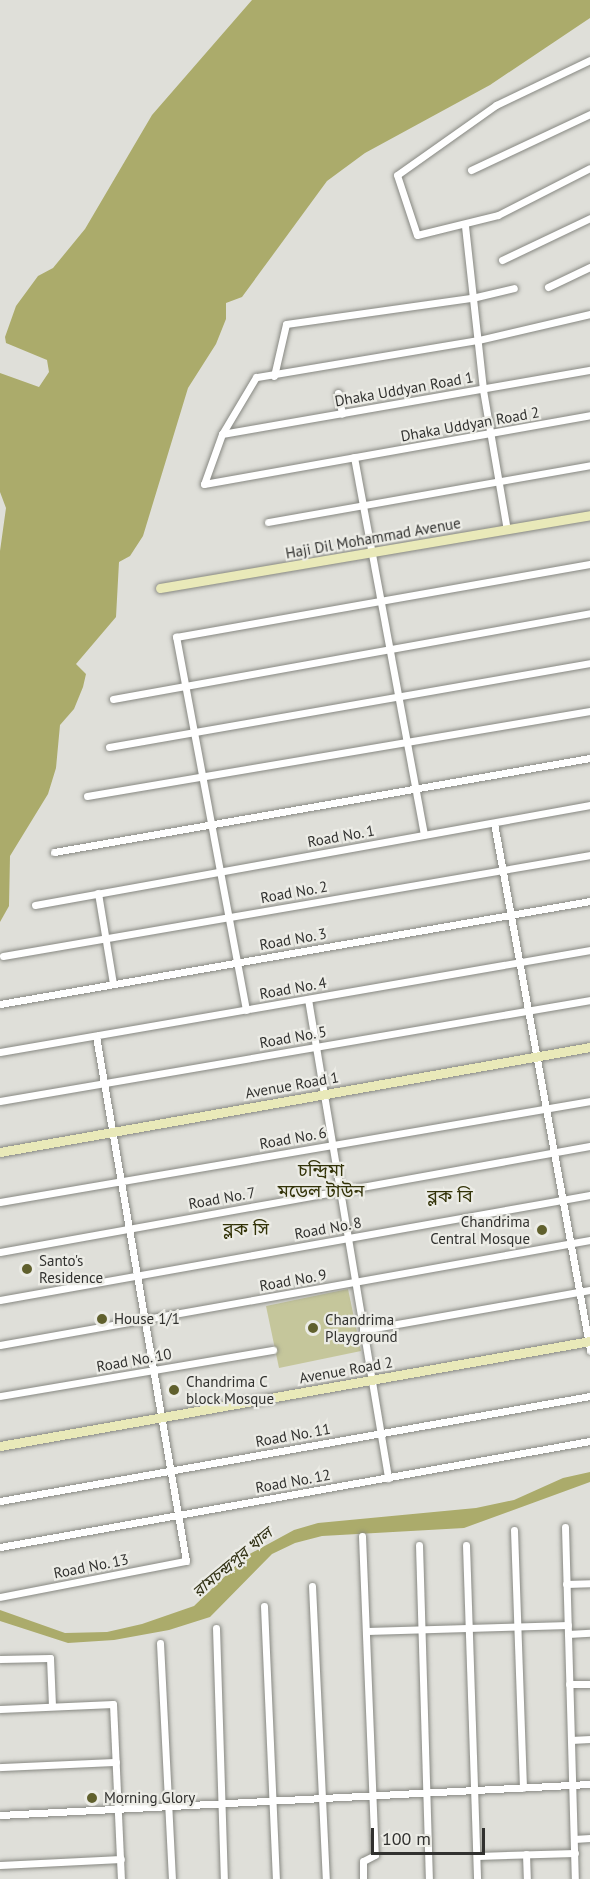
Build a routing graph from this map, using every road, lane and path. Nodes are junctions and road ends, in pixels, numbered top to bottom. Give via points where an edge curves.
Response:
1 (590, 60) edge
2 (590, 114) edge
3 (590, 168) edge
4 (471, 170) dead end
5 (590, 218) edge
6 (465, 226) junction
7 (502, 260) dead end
8 (590, 267) edge
9 (548, 287) dead end
10 (514, 288) dead end
11 (472, 298) junction
12 (590, 314) edge
13 (478, 340) junction
14 (590, 370) edge
15 (274, 376) junction
16 (483, 390) junction
17 (338, 393) dead end
18 (342, 414) junction
19 (590, 415) edge
20 (222, 434) junction
21 (490, 435) junction
22 (354, 457) junction
23 (590, 465) edge
24 (499, 480) junction
25 (363, 504) junction
26 (590, 515) edge
27 (268, 522) dead end
28 (507, 530) junction
29 (372, 554) junction
30 (590, 564) edge
31 (160, 588) dead end
32 (381, 601) junction
33 (590, 613) edge
34 (390, 649) junction
35 (590, 663) edge
36 (185, 686) junction
37 (399, 697) junction
38 (114, 699) dead end
39 (590, 711) edge
40 (194, 731) junction
41 (407, 742) junction
42 (109, 747) dead end
43 (590, 758) edge
44 (202, 777) junction
45 (416, 788) junction
46 (87, 796) dead end
47 (590, 805) edge
48 (494, 822) junction
49 (211, 824) junction
50 (424, 835) junction
51 (54, 852) dead end
52 (590, 855) edge
53 (503, 870) junction
54 (220, 872) junction
55 (98, 893) junction
56 (590, 901) edge
57 (35, 905) dead end
58 (511, 914) junction
59 (228, 917) junction
60 (105, 938) junction
61 (590, 950) edge
62 (3, 956) dead end
63 (237, 962) junction
64 (520, 963) junction
65 (113, 984) junction
66 (308, 999) junction
67 (590, 1000) edge
68 (0, 1004) edge
69 (246, 1010) junction
70 (528, 1010) junction
71 (96, 1036) junction
72 (316, 1047) junction
73 (590, 1047) edge
74 (0, 1052) edge
75 (537, 1057) junction
76 (105, 1083) junction
77 (324, 1095) junction
78 (0, 1101) edge
79 (590, 1101) edge
80 (546, 1109) junction
81 (113, 1132) junction
82 (332, 1145) junction
83 (590, 1146) edge
84 (0, 1152) edge
85 (554, 1152) junction
86 (121, 1182) junction
87 (340, 1191) junction
88 (590, 1195) edge
89 (563, 1200) junction
90 (0, 1202) edge
91 (129, 1229) junction
92 (348, 1238) junction
93 (590, 1240) edge
94 (571, 1244) junction
95 (0, 1252) edge
96 (137, 1276) junction
97 (355, 1282) junction
98 (590, 1290) edge
99 (579, 1292) junction
100 (0, 1300) edge
101 (145, 1320) junction
102 (363, 1330) junction
103 (589, 1344) edge
104 (0, 1345) edge
105 (273, 1350) dead end
106 (154, 1371) junction
107 (372, 1380) junction
108 (0, 1396) edge
109 (590, 1396) edge
110 (162, 1418) junction
111 (381, 1433) junction
112 (590, 1441) edge
113 (0, 1446) edge
114 (171, 1471) junction
115 (388, 1478) junction
116 (0, 1501) edge
117 (178, 1515) junction
118 (565, 1527) dead end
119 (514, 1530) dead end
120 (362, 1536) dead end
121 (419, 1545) dead end
122 (466, 1545) dead end
123 (0, 1547) edge
124 (590, 1583) edge
125 (566, 1584) junction
126 (312, 1586) dead end
127 (0, 1597) edge
128 (264, 1606) dead end
129 (568, 1625) junction
130 (517, 1626) junction
131 (216, 1628) dead end
132 (469, 1628) junction
133 (422, 1629) junction
134 (367, 1631) junction
135 (590, 1633) edge
136 (568, 1634) junction
137 (160, 1643) dead end
138 (0, 1659) edge
139 (569, 1684) junction
140 (590, 1684) edge
141 (52, 1706) junction
142 (0, 1709) edge
143 (590, 1739) edge
144 (571, 1740) junction
145 (116, 1762) junction
146 (0, 1767) edge
147 (590, 1784) edge
148 (573, 1785) junction
149 (523, 1788) junction
150 (474, 1790) junction
151 (426, 1793) junction
152 (373, 1795) junction
153 (323, 1798) junction
154 (272, 1801) junction
155 (221, 1803) junction
156 (168, 1806) junction
157 (118, 1809) junction
158 (0, 1815) edge
159 (590, 1838) edge
160 (574, 1839) junction
161 (574, 1853) junction
162 (526, 1854) junction
163 (477, 1856) junction
164 (120, 1859) junction
165 (0, 1864) edge
166 (122, 1879) edge
167 (172, 1879) edge
168 (224, 1879) edge
169 (276, 1879) edge
170 (326, 1879) edge
171 (363, 1879) edge
172 (429, 1879) edge
173 (477, 1879) edge
174 (527, 1879) edge
175 (575, 1879) edge

1 - 6 street via 496,105 397,175 417,235
2 - 4 street
3 - 6 street via 498,215
5 - 7 street
6 - 11 street
8 - 9 street
10 - 11 street
11 - 13 street
11 - 15 street via 286,324
12 - 13 street
13 - 15 street
13 - 16 street
14 - 16 street, Dhaka Uddyan Road 1
15 - 20 street via 256,377
16 - 18 street, Dhaka Uddyan Road 1
16 - 21 street
17 - 18 street
18 - 20 street, Dhaka Uddyan Road 1
19 - 21 street, Dhaka Uddyan Road 2
20 - 22 street, Dhaka Uddyan Road 2 via 204,484
21 - 22 street, Dhaka Uddyan Road 2
21 - 24 street
22 - 25 street
23 - 24 street
24 - 25 street
24 - 28 street
25 - 27 street
25 - 29 street
26 - 28 street, Haji Dil Mohammad Avenue
28 - 29 street, Haji Dil Mohammad Avenue
29 - 31 street, Haji Dil Mohammad Avenue
29 - 32 street
30 - 32 street
32 - 34 street
32 - 36 street via 176,636
33 - 34 street
34 - 36 street
34 - 37 street
35 - 37 street
36 - 38 street
36 - 40 street
37 - 40 street
37 - 41 street
39 - 41 street
40 - 42 street
40 - 44 street
41 - 44 street
41 - 45 street
43 - 45 street
44 - 46 street
44 - 49 street
45 - 49 street
45 - 50 street
47 - 48 street, Road No. 1
48 - 50 street, Road No. 1
48 - 53 street
49 - 51 street
49 - 54 street
50 - 54 street, Road No. 1
52 - 53 street, Road No. 2
53 - 58 street
53 - 59 street, Road No. 2
54 - 55 street, Road No. 1
54 - 59 street
55 - 57 street, Road No. 1
55 - 60 street
56 - 58 street, Road No. 3
58 - 63 street, Road No. 3
58 - 64 street
59 - 60 street, Road No. 2
59 - 63 street
60 - 62 street, Road No. 2
60 - 65 street
61 - 64 street, Road No. 4
63 - 65 street, Road No. 3
63 - 69 street
64 - 66 street, Road No. 4
64 - 70 street
65 - 68 street, Road No. 3
66 - 69 street, Road No. 4
66 - 72 street
67 - 70 street, Road No. 5
69 - 71 street, Road No. 4
70 - 72 street, Road No. 5
70 - 75 street
71 - 74 street, Road No. 4
71 - 76 street
72 - 76 street, Road No. 5
72 - 77 street
73 - 75 street, Avenue Road 1
75 - 77 street, Avenue Road 1
75 - 80 street
76 - 78 street, Road No. 5
76 - 81 street
77 - 81 street, Avenue Road 1
77 - 82 street
79 - 80 street, Road No. 6
80 - 82 street, Road No. 6
80 - 85 street
81 - 84 street, Avenue Road 1
81 - 86 street
82 - 86 street, Road No. 6
82 - 87 street
83 - 85 street, Road No. 7
85 - 87 street, Road No. 7
85 - 89 street
86 - 90 street, Road No. 6
86 - 91 street
87 - 91 street, Road No. 7
87 - 92 street
88 - 89 street, Road No. 8
89 - 92 street, Road No. 8
89 - 94 street
91 - 95 street, Road No. 7
91 - 96 street
92 - 96 street, Road No. 8
92 - 97 street
93 - 94 street, Road No. 9
94 - 97 street, Road No. 9
94 - 99 street
96 - 100 street, Road No. 8
96 - 101 street
97 - 101 street, Road No. 9
97 - 102 street
98 - 99 street
99 - 102 street
99 - 103 street
101 - 104 street, Road No. 9
101 - 106 street
102 - 107 street
103 - 107 street, Avenue Road 2
105 - 106 street, Road No. 10
106 - 108 street, Road No. 10
106 - 110 street
107 - 110 street, Avenue Road 2
107 - 111 street
109 - 111 street, Road No. 11
110 - 113 street, Avenue Road 2
110 - 114 street
111 - 114 street, Road No. 11
111 - 115 street
112 - 115 street, Road No. 12
114 - 116 street, Road No. 11
114 - 117 street
115 - 117 street, Road No. 12
117 - 123 street, Road No. 12
117 - 127 street, Road No. 13 via 186,1561
118 - 125 street
119 - 130 street
120 - 134 street
121 - 133 street
122 - 132 street
124 - 125 street
125 - 129 street
126 - 153 street
128 - 154 street
129 - 130 street
129 - 136 street
130 - 132 street
130 - 149 street
131 - 155 street
132 - 133 street
132 - 150 street
133 - 134 street
133 - 151 street
134 - 152 street
135 - 136 street
136 - 139 street
137 - 156 street
138 - 141 street via 50,1658
139 - 140 street
139 - 144 street
141 - 142 street
141 - 145 street via 113,1704
143 - 144 street
144 - 148 street
145 - 146 street
145 - 157 street
147 - 148 street
148 - 149 street
148 - 160 street
149 - 150 street
150 - 151 street
150 - 163 street
151 - 152 street
151 - 172 street
152 - 153 street
152 - 171 street via 375,1855 363,1861
153 - 154 street
153 - 170 street
154 - 155 street
154 - 169 street
155 - 156 street
155 - 168 street
156 - 157 street
156 - 167 street
157 - 158 street
157 - 164 street
159 - 160 street
160 - 161 street
161 - 162 street
161 - 175 street
162 - 163 street
162 - 174 street
163 - 173 street
164 - 165 street
164 - 166 street

